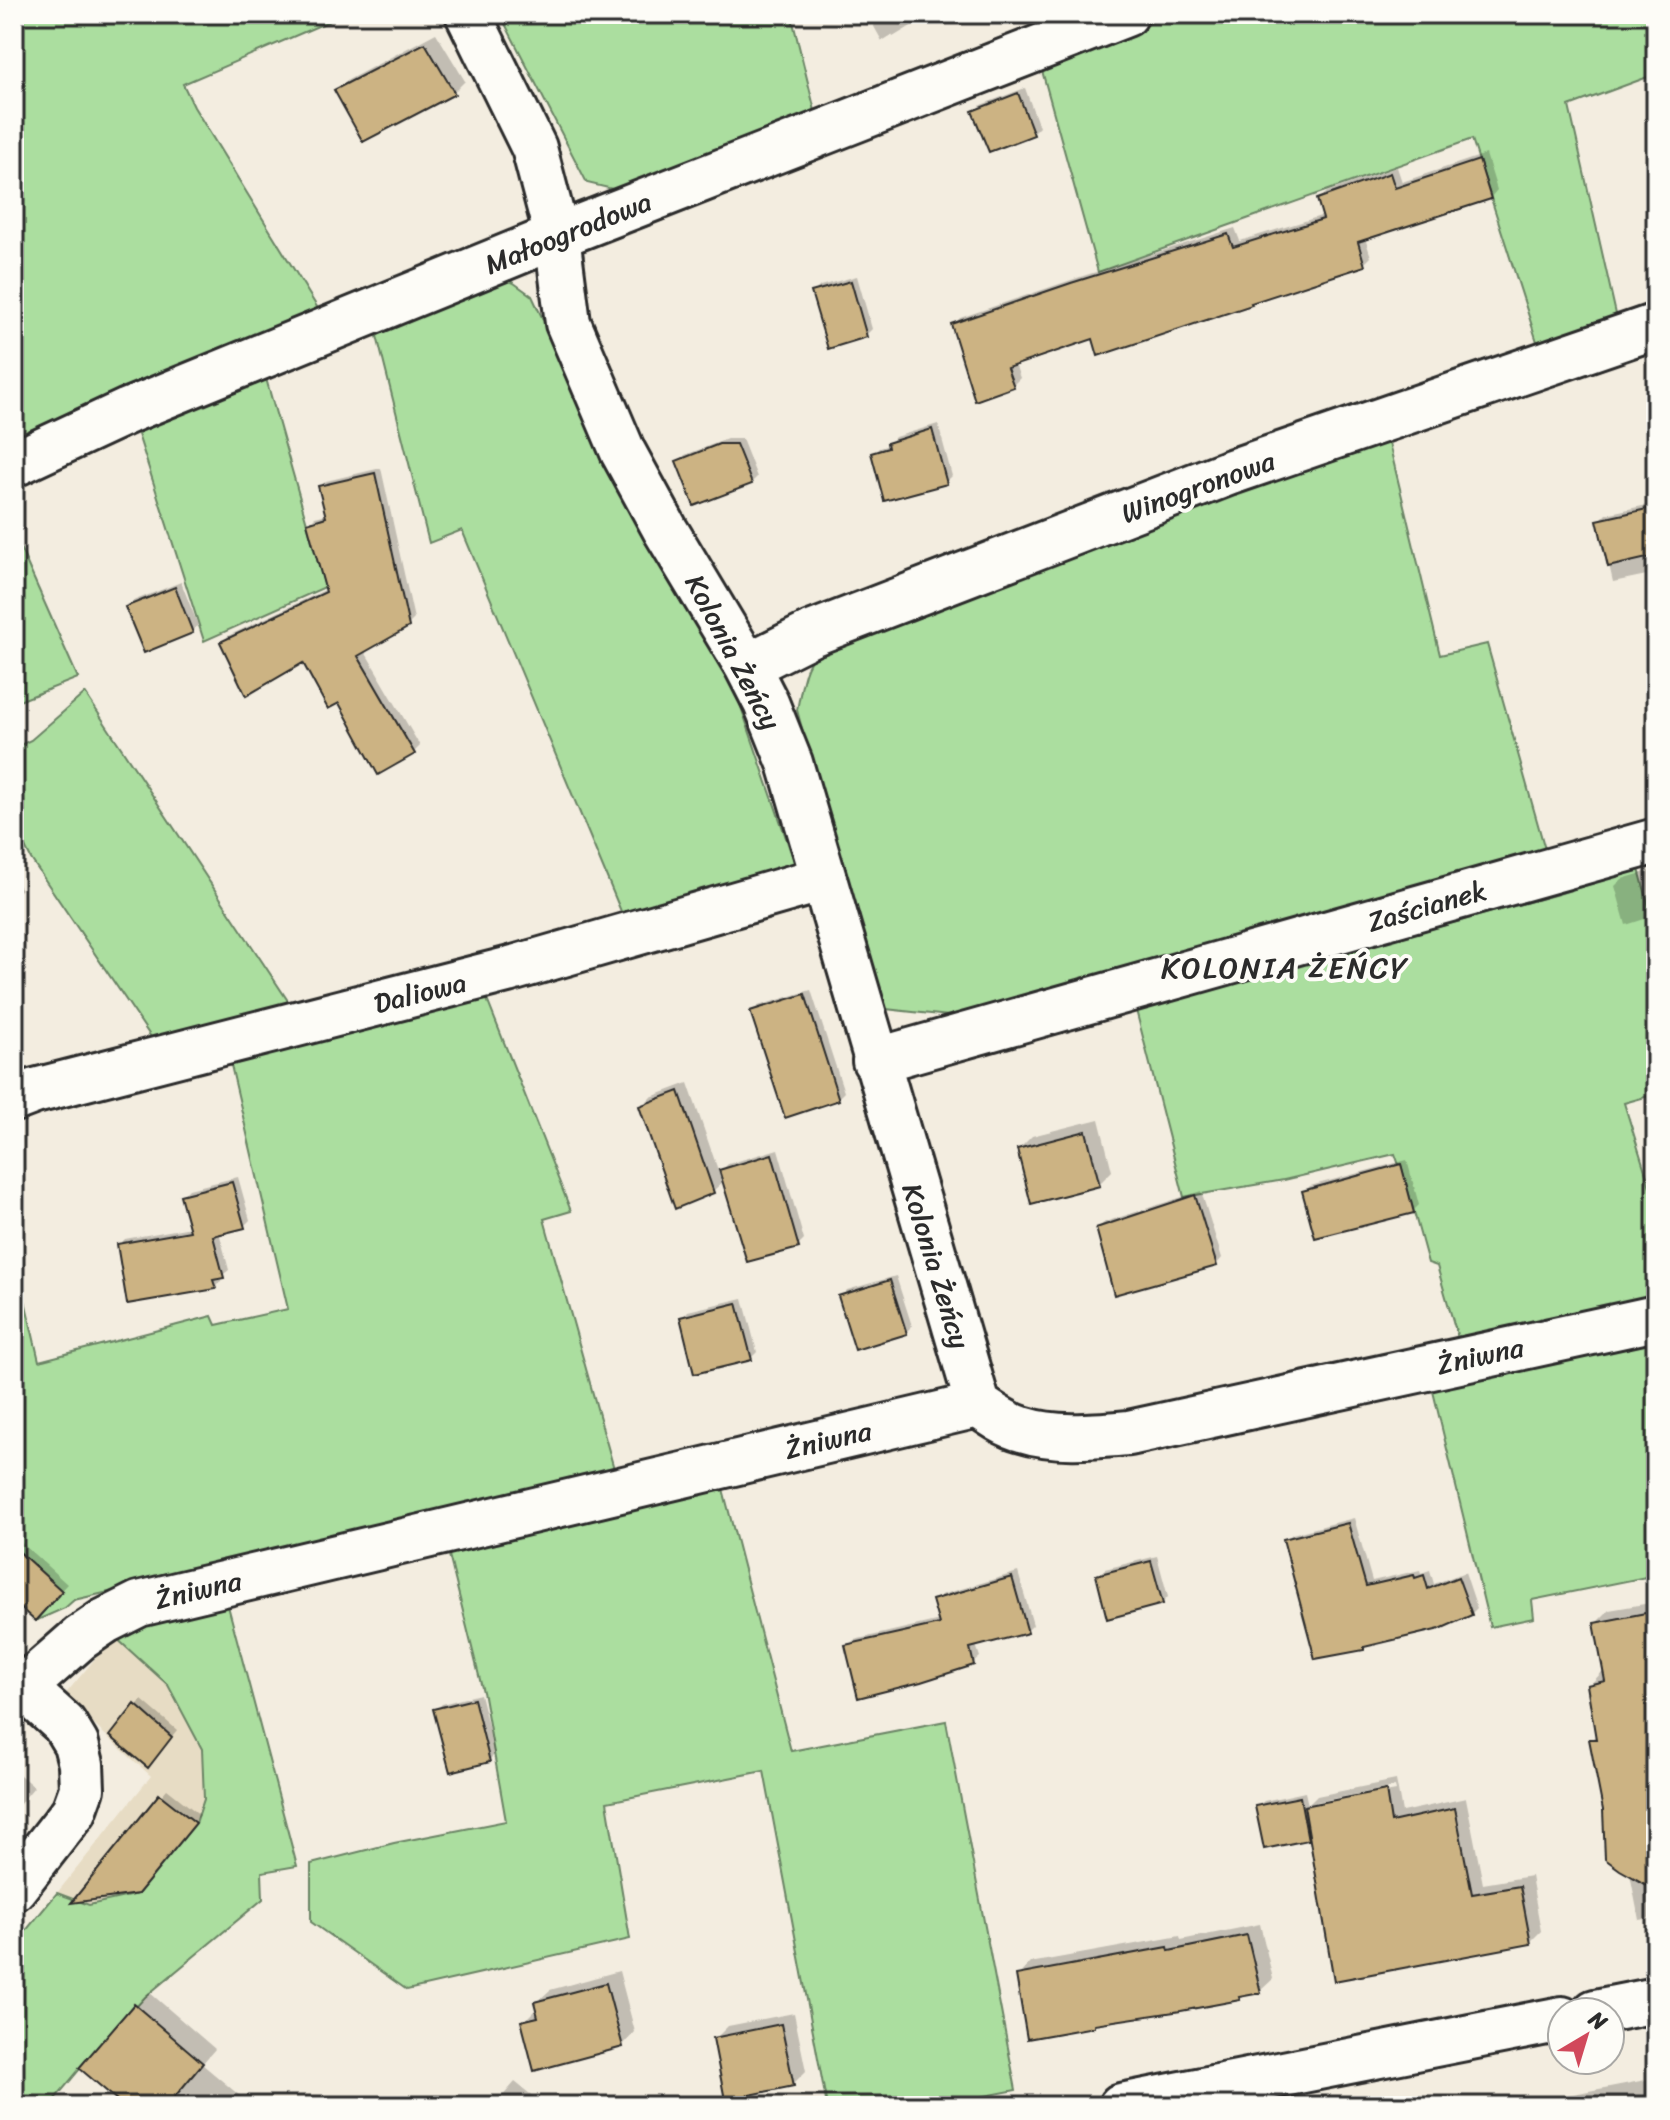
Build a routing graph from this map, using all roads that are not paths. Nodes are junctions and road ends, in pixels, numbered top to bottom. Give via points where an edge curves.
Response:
1 (468, 14) edge
2 (1126, 14) edge
3 (557, 236) junction
4 (1656, 326) edge
5 (14, 464) edge
6 (747, 666) junction
7 (1656, 841) edge
8 (823, 879) junction
9 (875, 1061) junction
10 (14, 1099) edge
11 (1656, 1318) edge
12 (978, 1405) junction
13 (19, 1684) edge
14 (14, 1888) edge
15 (1656, 2000) edge
16 (1626, 2006) edge
17 (1546, 2022) edge
18 (1121, 2106) edge

1 - 3 street, Kolonia Żeńcy via 534,148
2 - 3 street, Małoogrodowa
3 - 5 street, Małoogrodowa via 128,411
3 - 6 street, Kolonia Żeńcy via 568,323 623,452
4 - 6 street, Winogronowa via 1228,473 811,634
6 - 8 street, Kolonia Żeńcy via 790,763
7 - 9 street, Zaścianek
8 - 9 street, Kolonia Żeńcy
8 - 10 street, Daliowa via 507,970
9 - 12 street, Kolonia Żeńcy
11 - 12 street, Żniwna via 1129,1433 1045,1434 1020,1429
12 - 13 street, Żniwna via 139,1604 105,1621
13 - 14 street via 64,1724 76,1744 82,1789 74,1811
15 - 16 street
17 - 18 street

